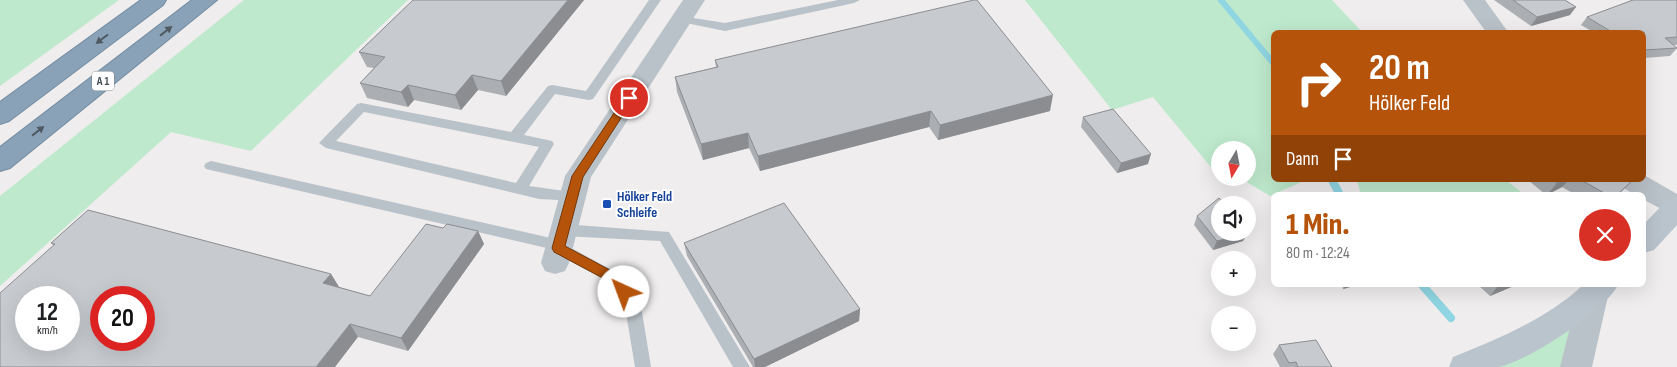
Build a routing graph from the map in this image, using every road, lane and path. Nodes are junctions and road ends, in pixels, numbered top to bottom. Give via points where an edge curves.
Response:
1 (156, 0) edge
2 (206, 0) edge
3 (655, 0) edge
4 (854, 0) edge
5 (1474, 0) edge
6 (687, 10) edge
7 (1496, 30) edge
8 (0, 115) edge
9 (516, 137) junction
10 (0, 161) edge
11 (211, 166) dead end
12 (1634, 182) edge
13 (520, 189) junction
14 (572, 197) junction
15 (1677, 207) edge
16 (1646, 240) edge
17 (559, 247) junction
18 (1598, 290) edge
19 (643, 367) edge
20 (742, 367) edge
21 (1465, 367) edge
22 (1576, 367) edge

1 -> 8 highway, A 1
10 -> 2 highway, A 1
3 - 9 lane via 589,96 552,89
4 - 6 lane via 725,27
5 - 7 street
6 - 14 street via 578,176
9 - 13 lane via 547,144
9 - 13 lane via 361,107 326,144
11 - 17 lane
12 - 15 street
13 - 14 lane
14 - 17 street
15 - 16 main road
17 - 19 lane via 616,279 633,306
17 - 20 lane via 664,236
18 - 21 main road via 1532,338
18 - 22 street

